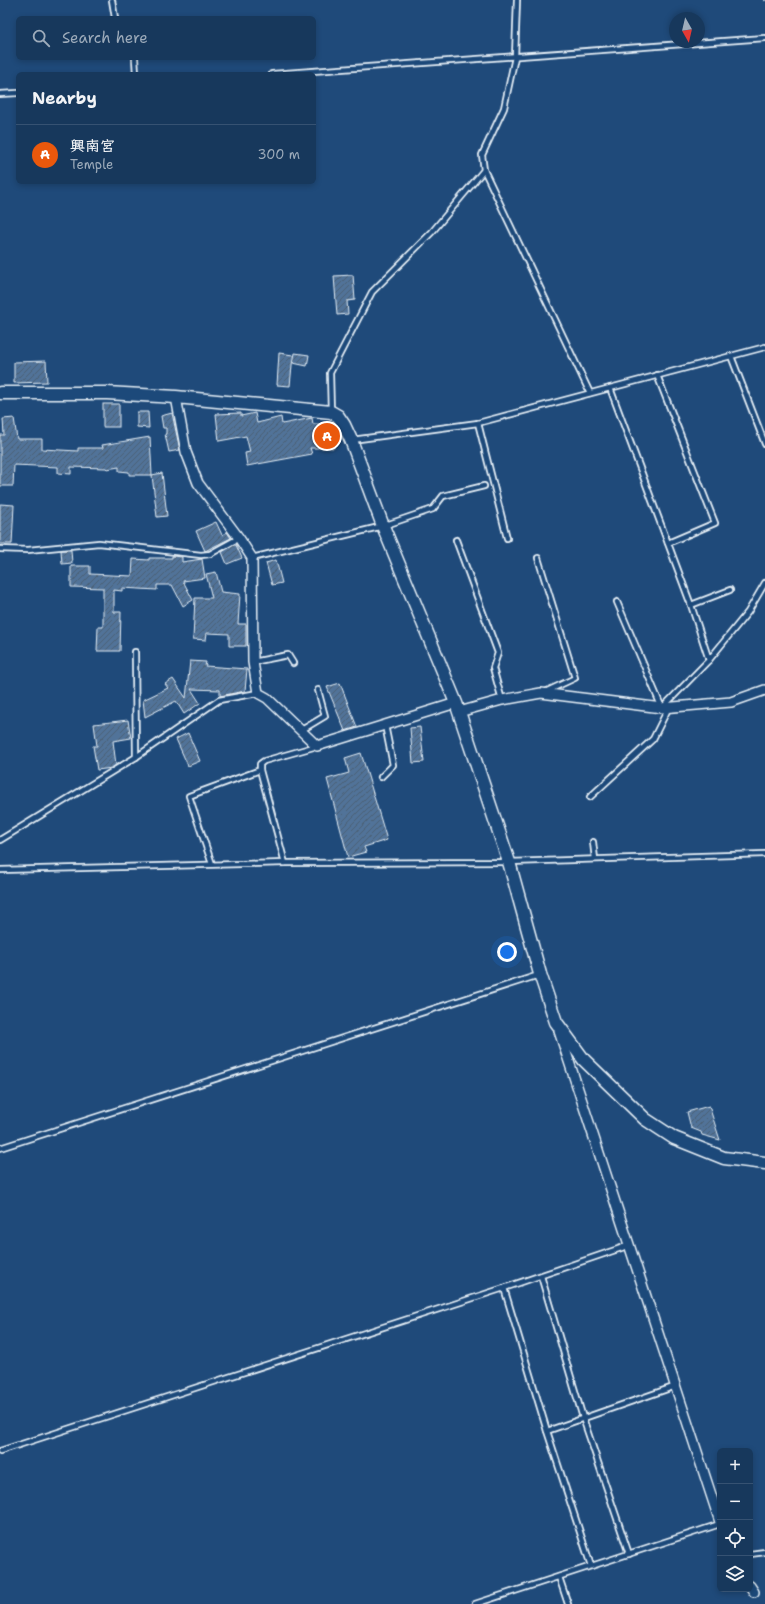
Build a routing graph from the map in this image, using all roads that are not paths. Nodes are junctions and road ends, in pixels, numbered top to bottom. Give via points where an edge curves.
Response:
1 (112, 0) edge
2 (517, 0) edge
3 (115, 16) edge
4 (765, 38) edge
5 (515, 57) junction
6 (135, 60) edge
7 (136, 72) edge
8 (301, 72) edge
9 (16, 93) edge
10 (0, 94) edge
11 (484, 170) junction
12 (765, 347) edge
13 (731, 356) junction
14 (657, 376) junction
15 (610, 388) junction
16 (0, 393) edge
17 (590, 393) junction
18 (176, 397) junction
19 (331, 412) junction
20 (478, 423) junction
21 (351, 440) junction
22 (765, 444) edge
23 (484, 486) dead end
24 (383, 526) junction
25 (239, 538) junction
26 (507, 538) dead end
27 (456, 540) dead end
28 (668, 543) junction
29 (0, 548) edge
30 (252, 558) junction
31 (538, 558) dead end
32 (765, 583) edge
33 (730, 590) dead end
34 (617, 602) dead end
35 (691, 605) junction
36 (135, 652) dead end
37 (709, 660) junction
38 (253, 662) junction
39 (293, 663) dead end
40 (318, 690) dead end
41 (765, 690) edge
42 (258, 693) junction
43 (541, 693) junction
44 (502, 700) junction
45 (458, 708) junction
46 (665, 708) junction
47 (385, 725) junction
48 (300, 731) junction
49 (317, 746) junction
50 (136, 757) junction
51 (260, 770) junction
52 (381, 777) dead end
53 (590, 797) dead end
54 (0, 840) edge
55 (593, 842) dead end
56 (765, 854) edge
57 (595, 859) junction
58 (510, 862) junction
59 (285, 863) junction
60 (212, 864) junction
61 (0, 870) edge
62 (540, 974) junction
63 (556, 1022) junction
64 (0, 1148) edge
65 (765, 1163) edge
66 (630, 1245) junction
67 (541, 1276) junction
68 (504, 1288) junction
69 (676, 1386) junction
70 (583, 1418) junction
71 (547, 1431) junction
72 (0, 1451) edge
73 (719, 1520) edge
74 (717, 1524) edge
75 (765, 1552) edge
76 (629, 1554) junction
77 (753, 1554) edge
78 (591, 1566) junction
79 (559, 1577) junction
80 (475, 1604) edge
81 (568, 1604) edge

1 - 3 lane
2 - 5 lane
4 - 5 lane
5 - 8 lane
5 - 11 lane via 504,108 482,154
6 - 7 lane
9 - 10 lane
11 - 17 lane
11 - 19 lane via 432,232 372,292 330,373
12 - 13 lane
13 - 14 lane
13 - 22 lane
14 - 15 lane
14 - 28 lane via 715,523
15 - 17 lane
15 - 28 lane
16 - 18 street via 99,393
17 - 20 lane
18 - 19 street
18 - 25 street via 186,452 198,483
19 - 21 street via 344,424
20 - 21 lane
20 - 26 lane
21 - 24 street
23 - 24 lane via 443,496 433,509
24 - 30 lane
24 - 45 street
25 - 29 lane via 210,554 201,555 99,543 28,550
25 - 30 street
27 - 44 lane via 498,653 493,668
28 - 35 lane
30 - 38 street
31 - 43 lane via 575,678
32 - 37 lane via 748,612
33 - 35 lane
34 - 46 lane
35 - 37 lane
36 - 50 lane
37 - 46 lane
38 - 39 lane via 288,655
38 - 42 street
40 - 48 lane via 325,716
41 - 46 street via 731,702
42 - 48 street via 267,698
42 - 50 lane via 219,700
43 - 44 street
43 - 46 street
44 - 45 street
45 - 47 street
45 - 58 street
46 - 53 lane via 653,739
47 - 49 street
47 - 52 lane via 393,765
48 - 49 street
49 - 51 lane via 264,761 260,764
50 - 54 lane
51 - 59 lane
51 - 60 lane via 189,796
55 - 57 lane
56 - 57 lane
57 - 58 lane
58 - 59 lane
58 - 62 street
59 - 60 lane
60 - 61 lane
62 - 63 street
62 - 64 lane
63 - 65 street via 584,1060 645,1119 674,1138 724,1158
63 - 66 street
66 - 67 lane
66 - 69 street
67 - 68 lane
67 - 70 lane
68 - 71 lane
68 - 72 lane
69 - 70 lane
69 - 73 street
70 - 71 lane
70 - 76 lane
71 - 78 lane
74 - 76 lane
75 - 77 lane
76 - 78 lane
78 - 79 lane
79 - 80 lane
79 - 81 lane

